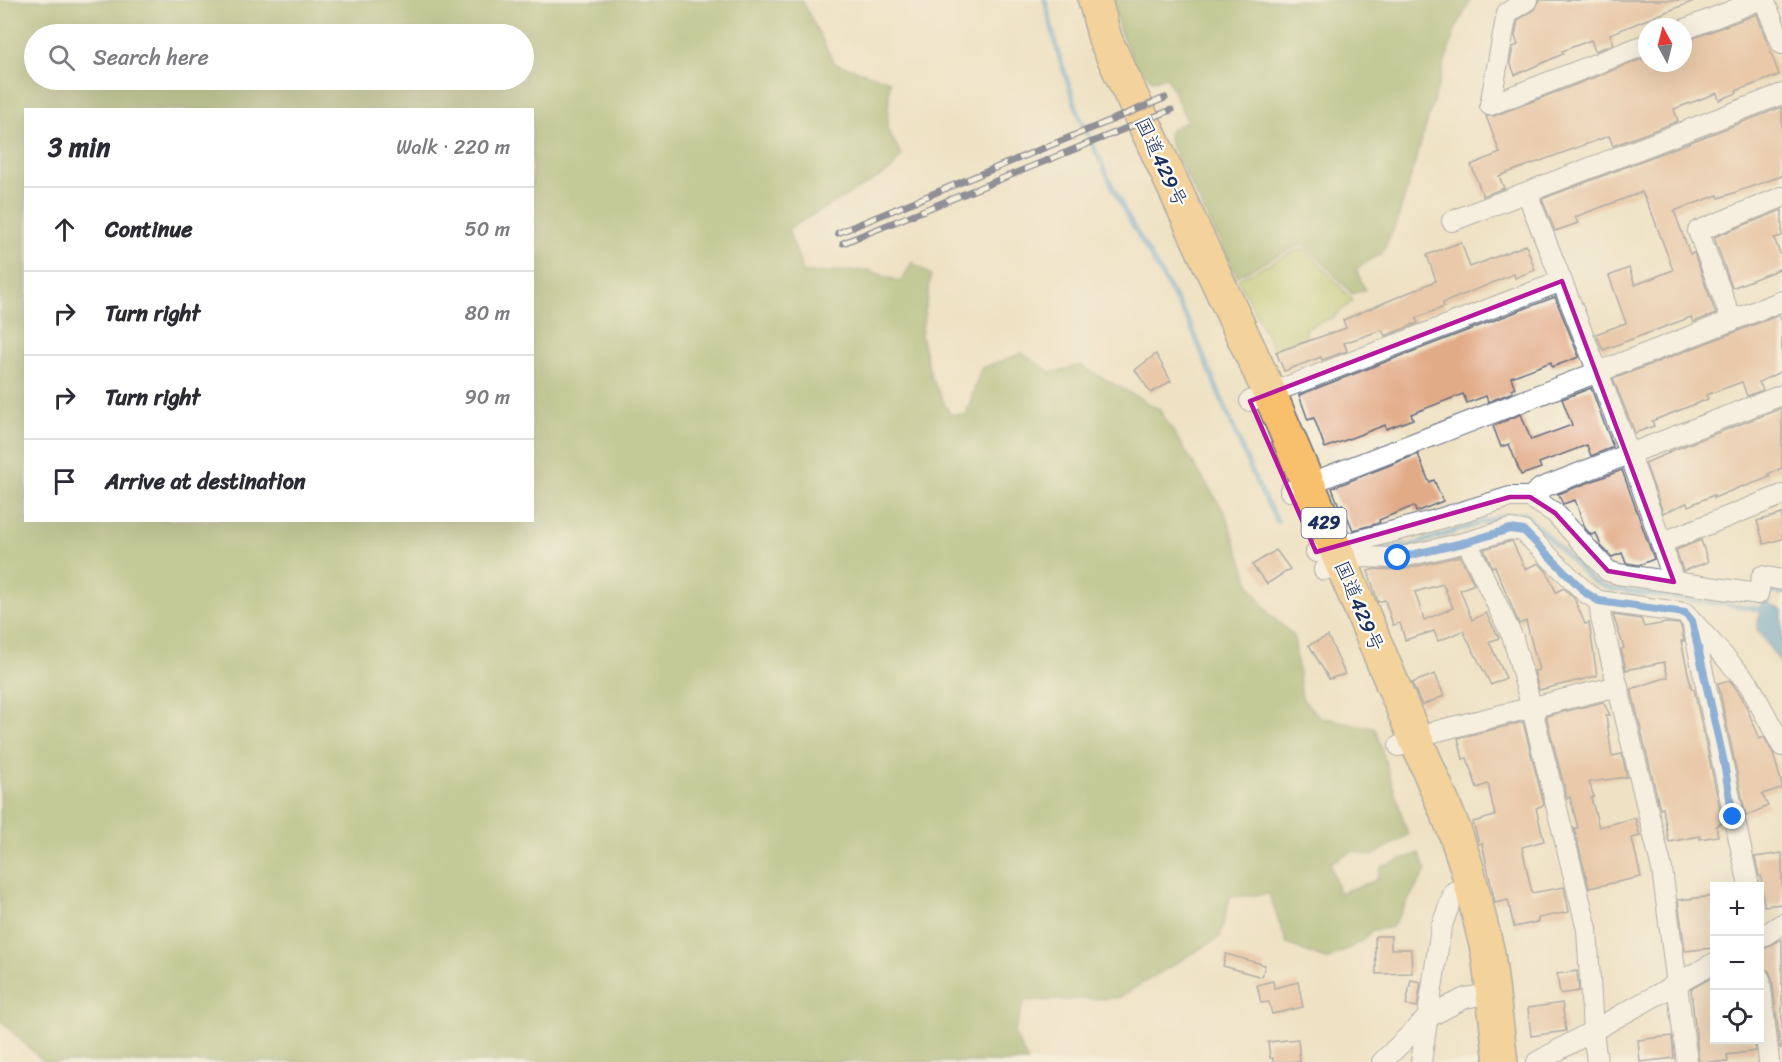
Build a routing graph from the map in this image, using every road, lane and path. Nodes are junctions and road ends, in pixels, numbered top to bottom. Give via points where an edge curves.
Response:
1 (1078, 0) edge
2 (1095, 0) edge
3 (1527, 0) edge
4 (1759, 0) edge
5 (1764, 0) edge
6 (1692, 26) edge
7 (1782, 44) edge
8 (1638, 47) edge
9 (1782, 94) edge
10 (1527, 193) junction
11 (1782, 197) edge
12 (1452, 221) dead end
13 (1562, 281) junction
14 (1782, 301) edge
15 (1732, 321) junction
16 (1597, 371) junction
17 (1782, 395) edge
18 (1260, 398) junction
19 (1628, 454) junction
20 (1299, 488) junction
21 (1782, 495) edge
22 (1530, 498) junction
23 (1467, 542) junction
24 (1661, 543) junction
25 (1329, 558) junction
26 (1782, 580) edge
27 (1674, 582) junction
28 (1599, 601) junction
29 (1692, 621) junction
30 (1618, 686) junction
31 (1532, 709) junction
32 (1408, 743) junction
33 (1782, 746) edge
34 (1748, 882) edge
35 (1454, 892) junction
36 (1782, 924) edge
37 (1763, 936) edge
38 (1710, 965) edge
39 (1677, 984) junction
40 (1761, 990) edge
41 (1485, 995) junction
42 (1427, 1018) junction
43 (1593, 1031) junction
44 (1382, 1062) edge
45 (1421, 1062) edge
46 (1482, 1062) edge
47 (1502, 1062) edge
48 (1537, 1062) edge
49 (1597, 1062) edge
50 (1687, 1062) edge
51 (1769, 1062) edge

1 - 18 highway, 国道429号 / 429 via 1102,78 1176,236
2 - 18 highway, 国道429号 / 429 via 1105,39
3 - 8 street via 1507,13 1490,105
4 - 6 street
5 - 7 street
9 - 10 street
10 - 12 street
10 - 13 street
11 - 15 street via 1698,231
13 - 16 street
13 - 18 street
14 - 15 street
15 - 16 street
16 - 19 street
16 - 20 street
17 - 19 street
18 - 20 highway, 国道429号 / 429
19 - 22 street via 1540,488
19 - 24 street
20 - 25 highway, 国道429号 / 429
21 - 24 street
22 - 25 street via 1510,497
22 - 27 street via 1555,513 1608,571
23 - 25 street via 1398,558
23 - 28 street via 1510,529 1524,531 1586,593
23 - 31 street via 1513,638
24 - 27 street
25 - 32 highway, 国道429号 / 429
26 - 27 street via 1761,576 1758,594
28 - 29 street via 1685,613
28 - 30 street
29 - 33 street via 1749,684
29 - 34 street
30 - 31 street
30 - 39 street via 1662,869
31 - 32 street via 1437,731
31 - 43 street via 1587,928
32 - 35 highway, 国道429号 / 429
32 - 41 highway, 国道429号 / 429 via 1455,832 1467,867 1488,953
35 - 41 highway, 国道429号 / 429
35 - 42 street via 1441,928
36 - 37 street
38 - 39 street
39 - 43 street
39 - 50 street
40 - 51 street
41 - 42 street via 1465,998
41 - 46 highway, 国道429号 / 429
41 - 47 highway, 国道429号 / 429
42 - 44 street
42 - 45 street
43 - 48 street
43 - 49 street

